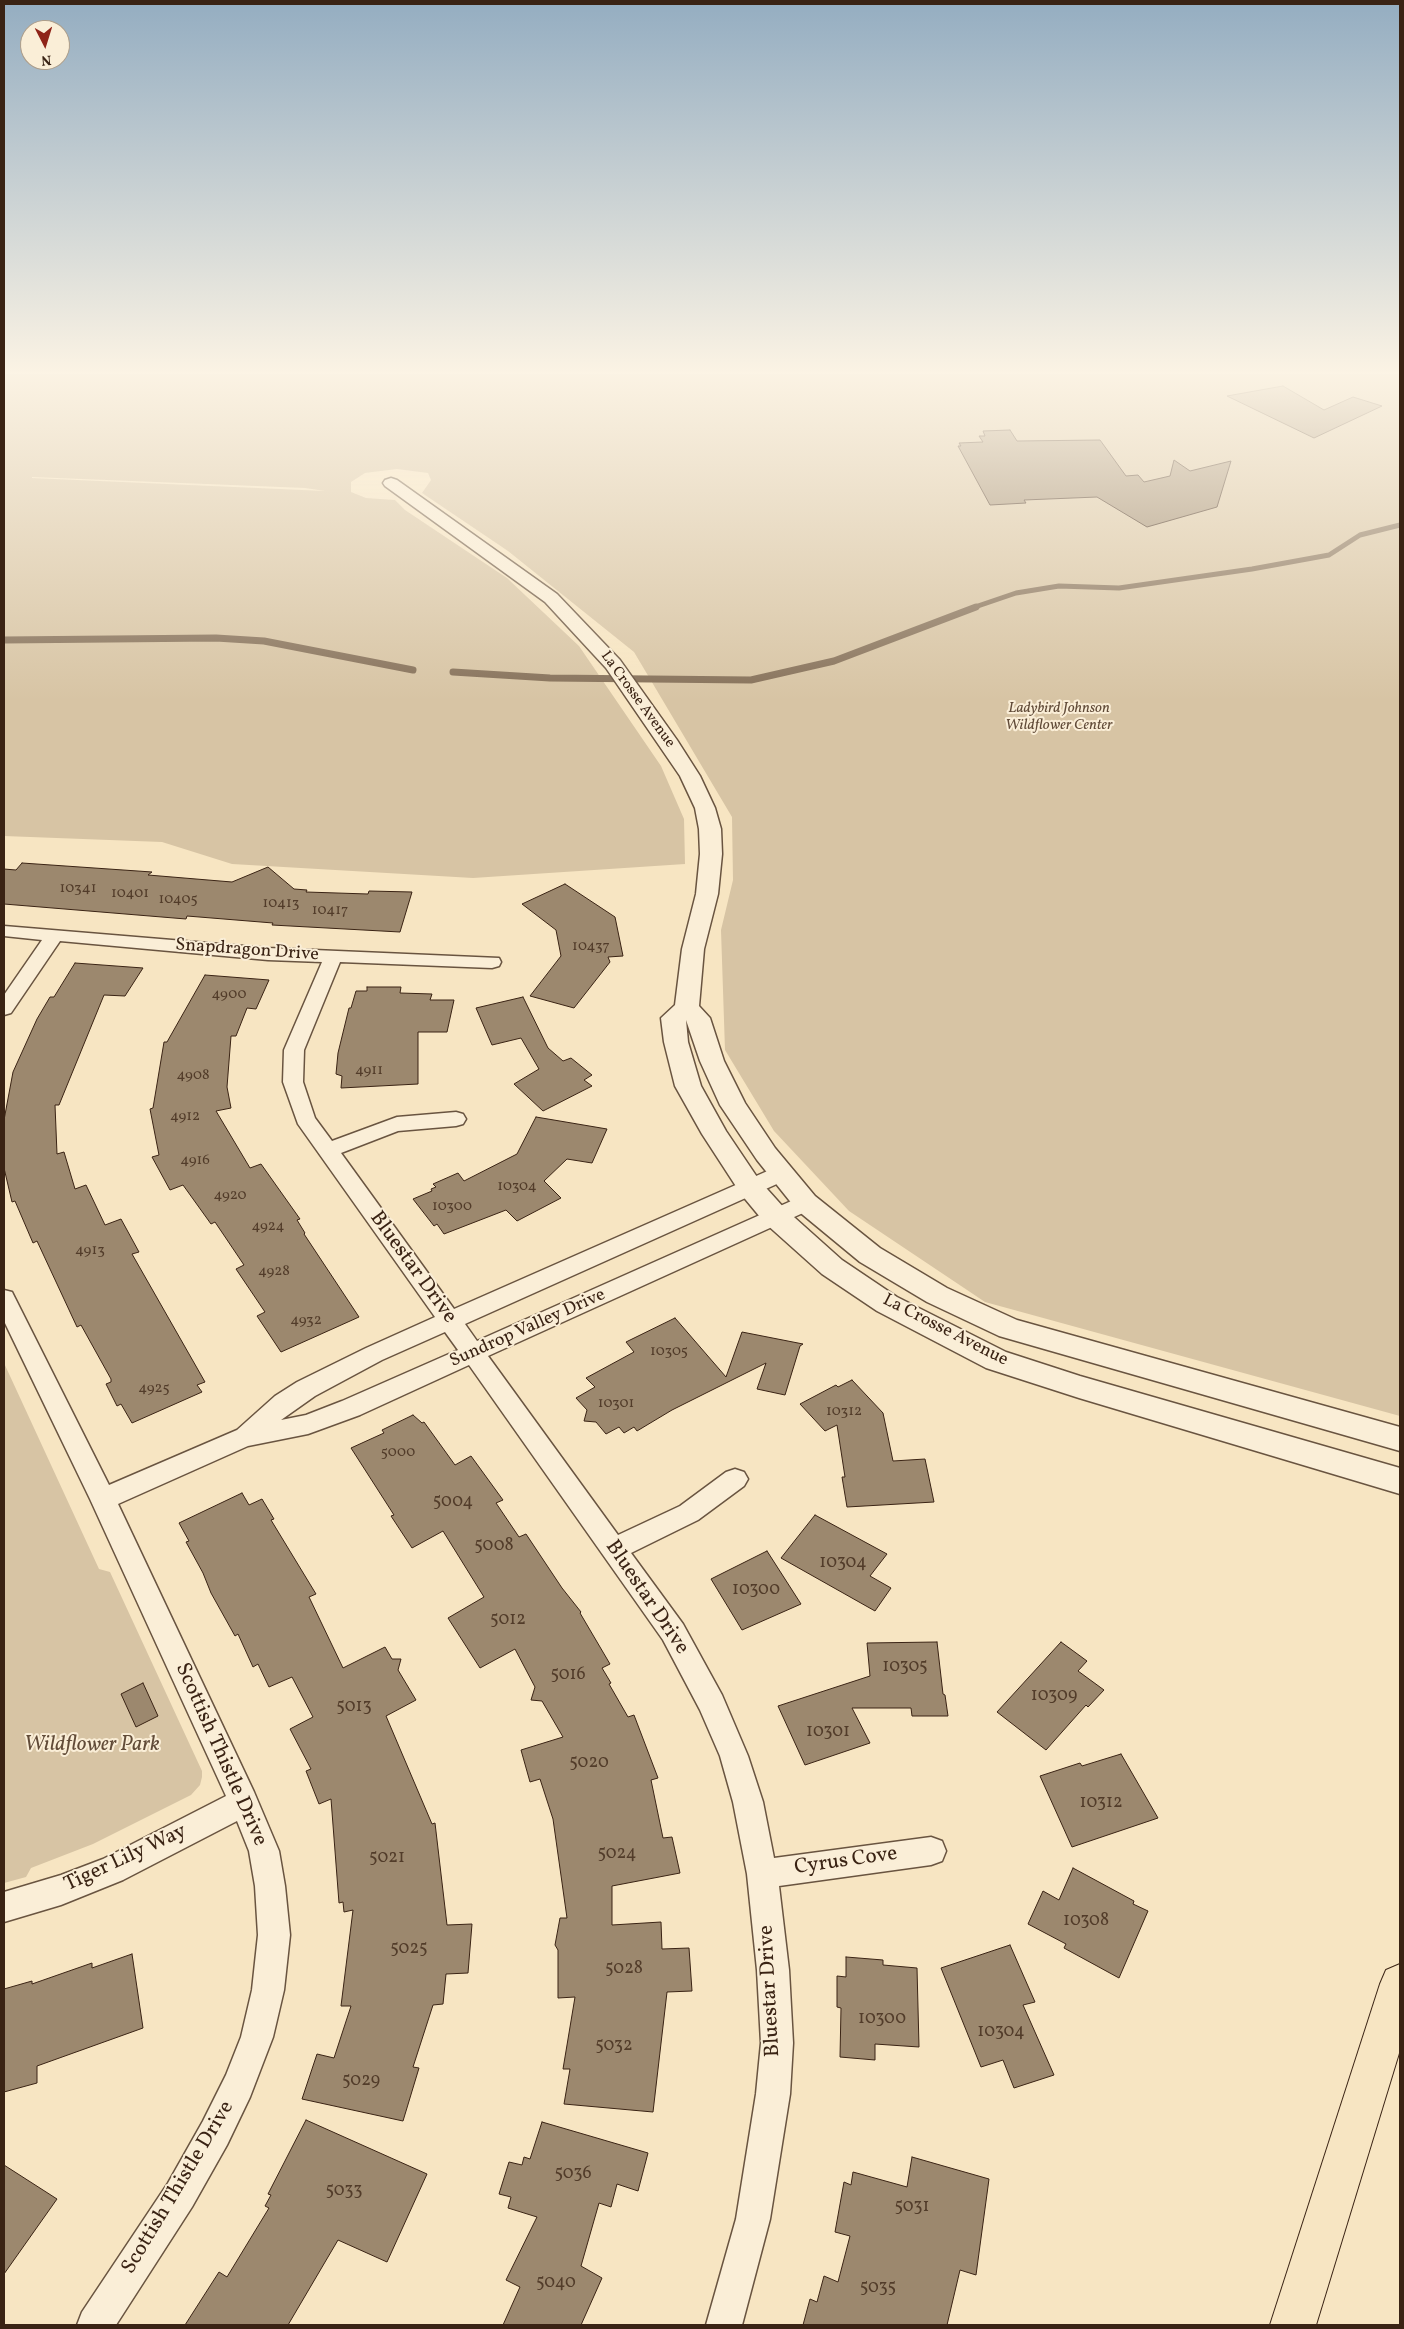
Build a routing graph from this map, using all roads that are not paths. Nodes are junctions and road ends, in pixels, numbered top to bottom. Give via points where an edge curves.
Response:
1 (392, 484) edge
2 (4, 931) edge
3 (55, 935) junction
4 (333, 957) junction
5 (492, 962) dead end
6 (4, 1008) edge
7 (687, 1008) junction
8 (456, 1118) dead end
9 (327, 1151) junction
10 (780, 1174) junction
11 (750, 1187) junction
12 (806, 1203) junction
13 (775, 1216) junction
14 (4, 1298) edge
15 (450, 1319) junction
16 (474, 1354) junction
17 (244, 1437) junction
18 (1400, 1439) edge
19 (735, 1479) dead end
20 (1400, 1481) edge
21 (103, 1499) junction
22 (615, 1549) junction
23 (244, 1802) junction
24 (931, 1850) dead end
25 (762, 1874) junction
26 (4, 1907) edge
27 (1400, 1984) edge
28 (95, 2325) edge
29 (724, 2325) edge
30 (1293, 2325) edge

1 - 7 street, La Crosse Avenue via 551,598 632,688 690,776 705,808 711,854 708,894 693,949
2 - 3 street, Snapdragon Drive
3 - 4 street, Snapdragon Drive
3 - 6 street
4 - 5 street, Snapdragon Drive
4 - 9 street, Bluestar Drive via 298,1037 292,1064 293,1082 305,1119
7 - 10 street, La Crosse Avenue via 698,1018 712,1060 733,1105
7 - 11 street, La Crosse Avenue via 673,1018 688,1086
8 - 9 street via 397,1124
9 - 15 street, Bluestar Drive
10 - 11 street, Sundrop Valley Drive
10 - 12 street, La Crosse Avenue
11 - 13 street, La Crosse Avenue
11 - 15 street, Sundrop Valley Drive
12 - 13 street, Sundrop Valley Drive
12 - 18 street, La Crosse Avenue via 870,1255 937,1295 1008,1328
13 - 16 street, Sundrop Valley Drive
13 - 20 street, La Crosse Avenue via 832,1267 887,1304 996,1360
14 - 21 street, Scottish Thistle Drive
15 - 16 street, Bluestar Drive
15 - 17 street, Sundrop Valley Drive via 306,1389
16 - 17 street, Sundrop Valley Drive via 308,1424
16 - 22 street, Bluestar Drive
17 - 21 street, Sundrop Valley Drive
19 - 22 street via 689,1513
21 - 23 street, Scottish Thistle Drive
22 - 25 street, Bluestar Drive via 673,1632 712,1704 734,1756 748,1802
23 - 26 street, Tiger Lily Way via 112,1870
23 - 28 street, Scottish Thistle Drive via 264,1851 274,1935 268,1990 258,2037 215,2133 180,2194
24 - 25 street, Cyrus Cove
25 - 29 street, Bluestar Drive via 774,1979 777,2043 773,2094 753,2219
27 - 30 highway

